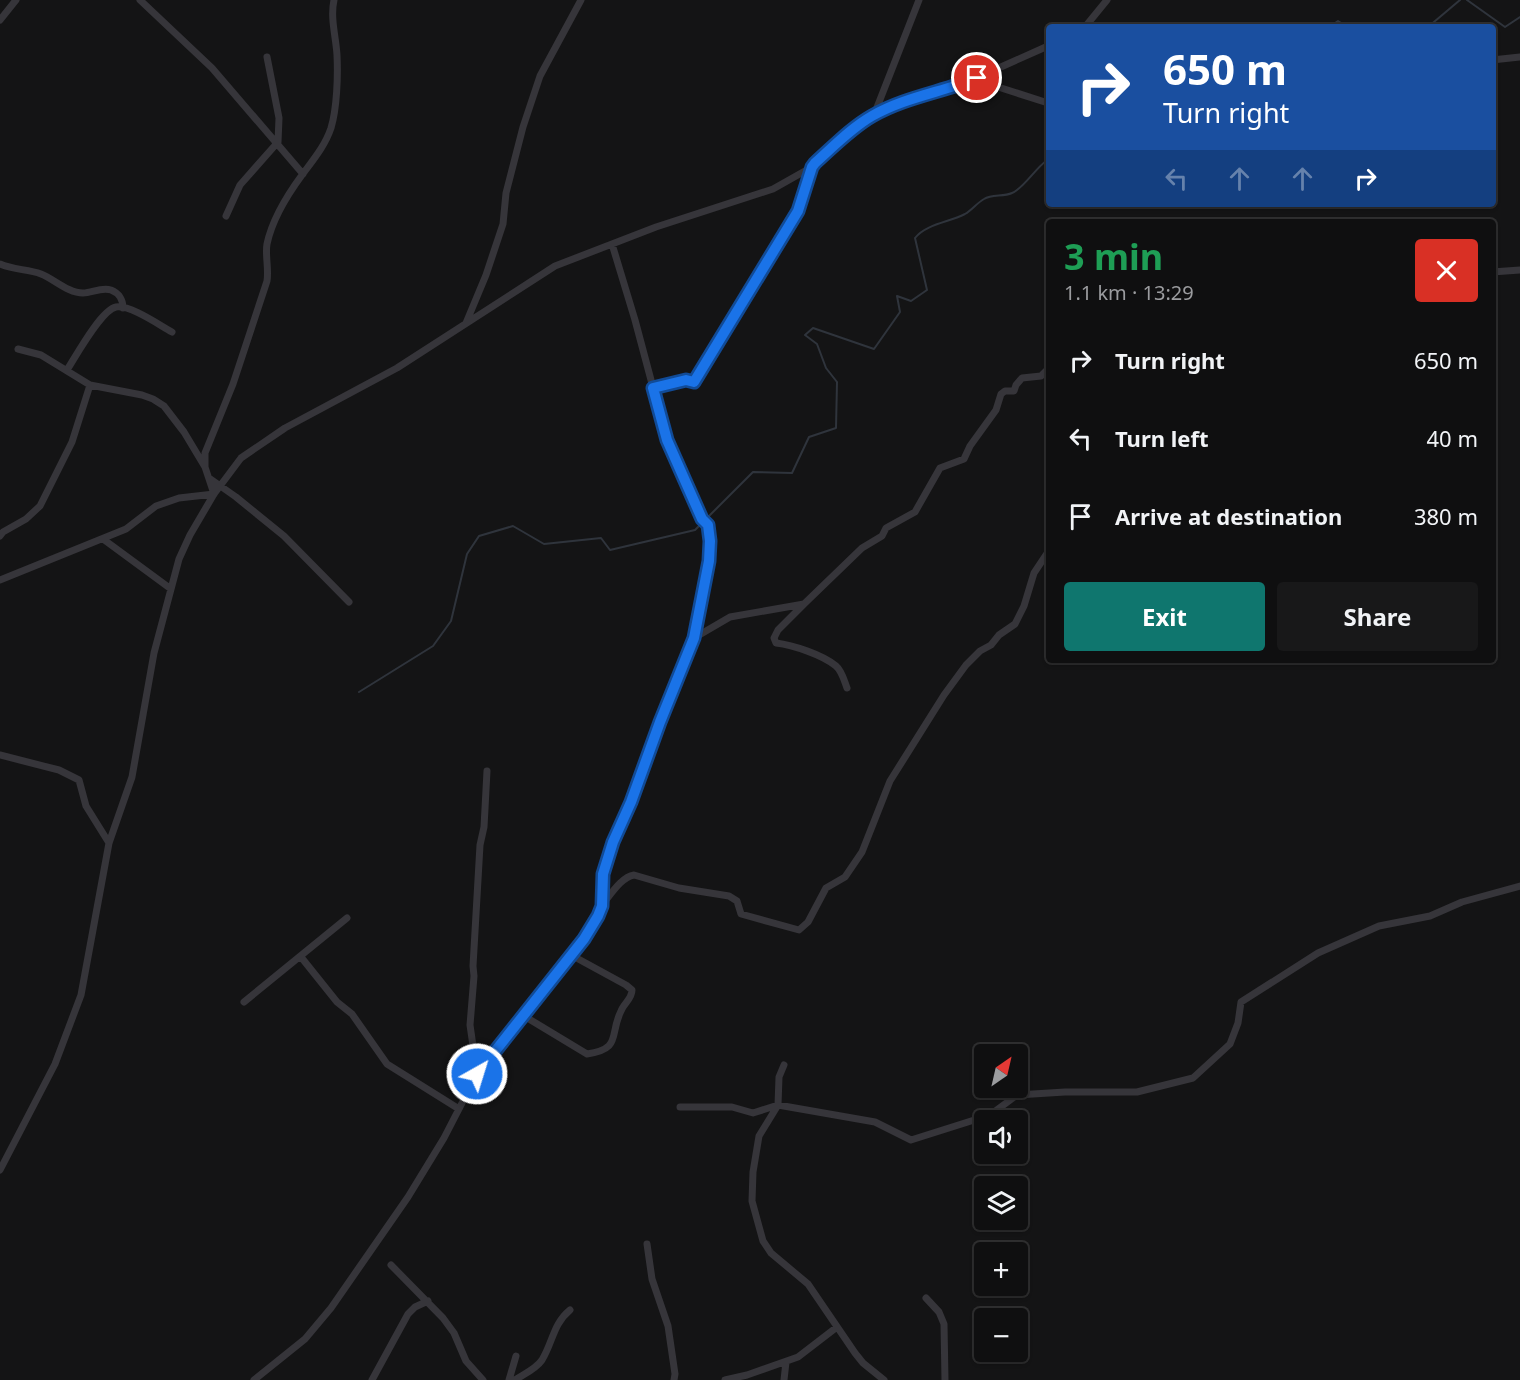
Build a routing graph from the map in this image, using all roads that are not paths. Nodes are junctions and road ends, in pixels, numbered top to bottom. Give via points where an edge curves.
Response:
1 (16, 0) edge
2 (140, 0) edge
3 (334, 0) edge
4 (581, 0) edge
5 (919, 0) edge
6 (1107, 0) edge
7 (0, 20) edge
8 (1087, 24) edge
9 (1046, 47) edge
10 (267, 57) dead end
11 (1520, 57) edge
12 (1496, 60) edge
13 (963, 84) junction
14 (1046, 102) edge
15 (874, 115) junction
16 (278, 142) junction
17 (812, 167) junction
18 (303, 174) junction
19 (226, 216) dead end
20 (612, 244) junction
21 (0, 264) edge
22 (1520, 270) edge
23 (1496, 272) edge
24 (123, 308) junction
25 (465, 324) junction
26 (172, 332) dead end
27 (18, 350) dead end
28 (67, 370) junction
29 (1046, 371) edge
30 (90, 385) junction
31 (653, 388) junction
32 (204, 467) junction
33 (208, 478) junction
34 (220, 486) junction
35 (214, 494) junction
36 (0, 536) edge
37 (103, 539) junction
38 (1046, 555) edge
39 (0, 580) edge
40 (171, 590) junction
41 (350, 602) dead end
42 (804, 604) junction
43 (694, 638) junction
44 (847, 687) dead end
45 (0, 755) edge
46 (487, 771) dead end
47 (109, 843) junction
48 (1520, 886) edge
49 (602, 906) junction
50 (347, 918) dead end
51 (571, 955) junction
52 (301, 957) junction
53 (244, 1002) dead end
54 (524, 1016) junction
55 (784, 1065) dead end
56 (477, 1074) junction
57 (778, 1105) junction
58 (681, 1107) dead end
59 (459, 1110) junction
60 (0, 1170) edge
61 (647, 1244) dead end
62 (391, 1265) dead end
63 (926, 1298) dead end
64 (428, 1301) junction
65 (570, 1310) dead end
66 (837, 1327) junction
67 (516, 1356) dead end
68 (786, 1362) junction
69 (254, 1380) edge
70 (372, 1380) edge
71 (483, 1380) edge
72 (509, 1380) edge
73 (515, 1380) edge
74 (674, 1380) edge
75 (725, 1380) edge
76 (784, 1380) edge
77 (884, 1380) edge
78 (945, 1380) edge

1 - 7 street
2 - 16 street via 212,68
3 - 18 street via 337,56 331,128 322,149
4 - 25 street via 540,76 517,149 503,224
5 - 15 street
6 - 8 street
9 - 13 street
10 - 16 street via 279,118
11 - 12 street
13 - 14 street via 995,86
13 - 15 street
15 - 17 street via 857,125
16 - 18 street
16 - 19 street via 240,185
17 - 20 street via 773,189
17 - 31 street via 798,211 694,382 686,380
18 - 32 street via 277,217 267,245 267,280
20 - 25 street via 555,266
20 - 31 street
21 - 24 street via 40,274 74,291 112,290 119,295
22 - 23 street
24 - 26 street
24 - 28 street via 107,311
25 - 34 street via 397,368 285,428 241,458
27 - 28 street via 41,355
28 - 30 street
29 - 42 street via 1041,376 1022,378 1014,391 1001,394 996,410 964,459 940,468 915,512 886,528 882,536 862,549
30 - 32 street via 142,395 164,406
30 - 36 street via 72,442 40,506
31 - 43 street via 667,440 708,525 709,561
32 - 33 street
33 - 34 street
33 - 35 street
34 - 35 street
34 - 41 street via 284,536
35 - 37 street via 179,498 156,507 126,529
35 - 40 street via 190,534
37 - 39 street
37 - 40 street
38 - 49 street via 1034,573 1015,624 980,651 944,694 890,781 862,852 845,877 826,888 807,922 798,930 741,914 737,901 729,896 634,875 625,879
40 - 47 street via 154,653 132,777
42 - 43 street via 730,617
42 - 44 street via 778,630 776,644 803,650 836,666
43 - 49 street via 613,842 603,874
45 - 47 street via 59,770 79,780 86,806
46 - 56 street via 470,1025
47 - 60 street via 81,995 55,1064
48 - 57 street via 1462,902 1430,916 1379,926 1318,953 1241,1002 1230,1044 1193,1078 1137,1092 1017,1095 990,1115 912,1140 875,1122
49 - 51 street
50 - 52 street
51 - 54 street
51 - 54 street via 632,990 607,1048 587,1054
52 - 53 street
52 - 59 street via 337,1002 352,1014 387,1064
54 - 56 street
55 - 57 street via 779,1077
56 - 59 street
57 - 58 street via 753,1113 732,1107
57 - 66 street via 759,1136 752,1201 763,1241 771,1253 808,1284
59 - 69 street via 408,1197 331,1308 305,1340
61 - 74 street via 651,1279 668,1326
62 - 64 street
63 - 78 street via 944,1324
64 - 70 street via 408,1314
64 - 71 street via 454,1333 466,1361
65 - 73 street via 556,1326 542,1360
66 - 68 street
66 - 77 street via 863,1363
67 - 72 street
68 - 75 street
68 - 76 street

